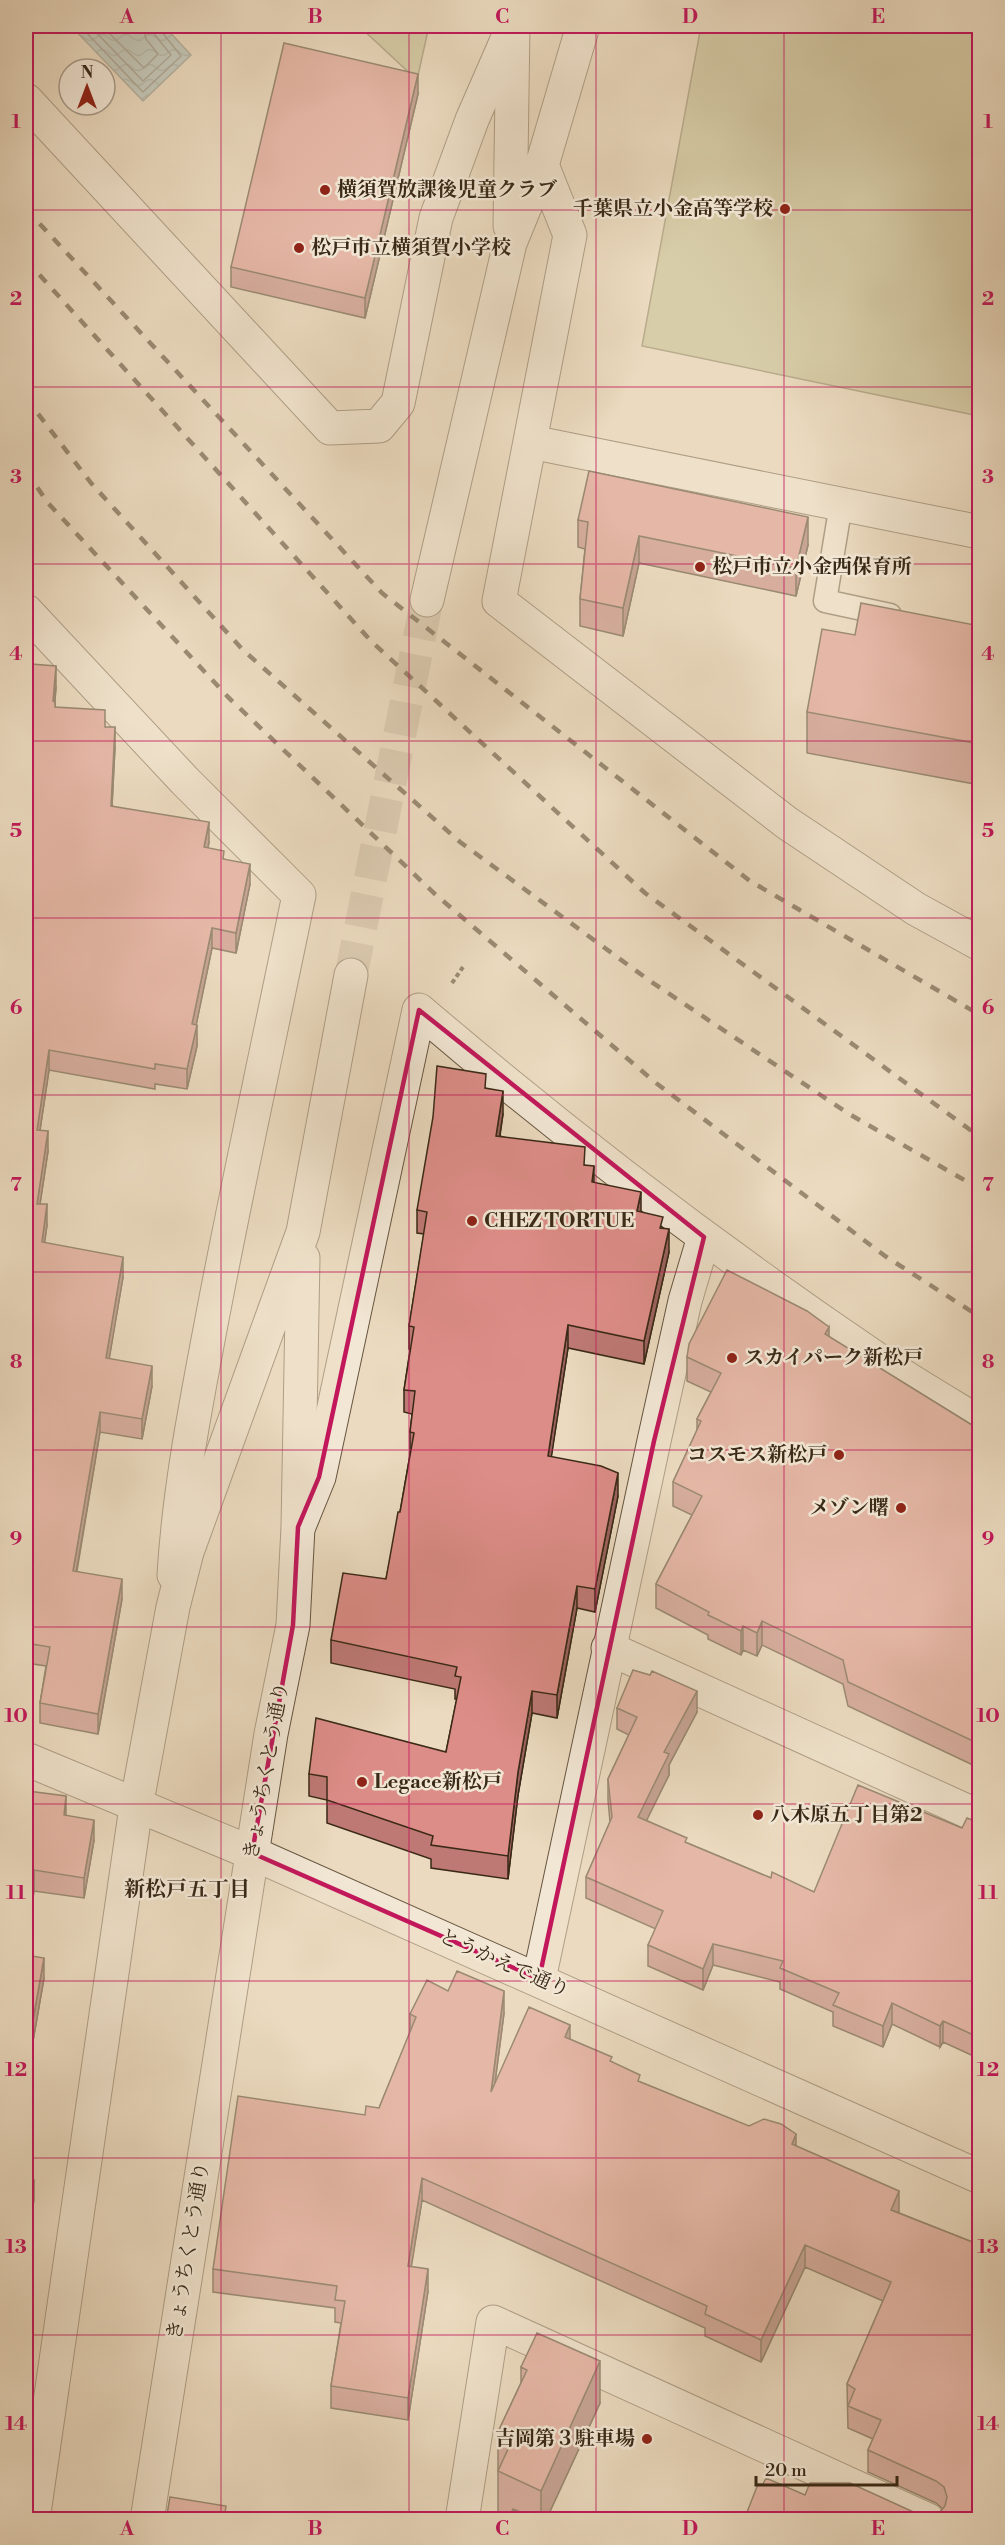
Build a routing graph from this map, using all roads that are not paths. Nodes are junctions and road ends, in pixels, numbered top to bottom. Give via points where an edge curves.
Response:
1 (513, 26) edge
2 (583, 26) edge
3 (26, 100) edge
4 (542, 165) junction
5 (510, 243) junction
6 (531, 442) junction
7 (842, 504) junction
8 (980, 532) edge
9 (427, 600) tunnel mouth
10 (26, 611) edge
11 (913, 620) edge
12 (980, 944) edge
13 (351, 975) tunnel mouth
14 (303, 1232) junction
15 (704, 1237) junction
16 (980, 1423) edge
17 (298, 1527) junction
18 (173, 1607) junction
19 (608, 1648) junction
20 (26, 1759) edge
21 (136, 1807) junction
22 (980, 1817) edge
23 (252, 1853) junction
24 (539, 1980) junction
25 (980, 2177) edge
26 (33, 2520) edge
27 (147, 2520) edge
28 (462, 2520) edge
29 (928, 2520) edge

1 - 3 street via 472,120 436,218 398,403 379,426 330,428
1 - 5 street
2 - 4 street
4 - 5 street
4 - 6 street via 570,235
5 - 9 street
6 - 7 street
6 - 12 street via 500,600 787,824 916,909
7 - 8 street
7 - 11 lane via 825,600
10 - 18 street via 185,781 299,895 197,1399 178,1516
13 - 14 street
14 - 17 street, きょうちくとう通り
14 - 18 street via 195,1532
15 - 16 street via 869,1354
15 - 17 street via 418,1010 319,1477
15 - 19 street via 685,1300
17 - 23 street, きょうちくとう通り via 293,1625
18 - 21 street
19 - 22 street
19 - 24 street
20 - 21 street, とうかえで通り
21 - 23 street, とうかえで通り
21 - 26 street
23 - 24 street, とうかえで通り
23 - 27 street, きょうちくとう通り
24 - 25 street, とうかえで通り
28 - 29 street via 493,2322

